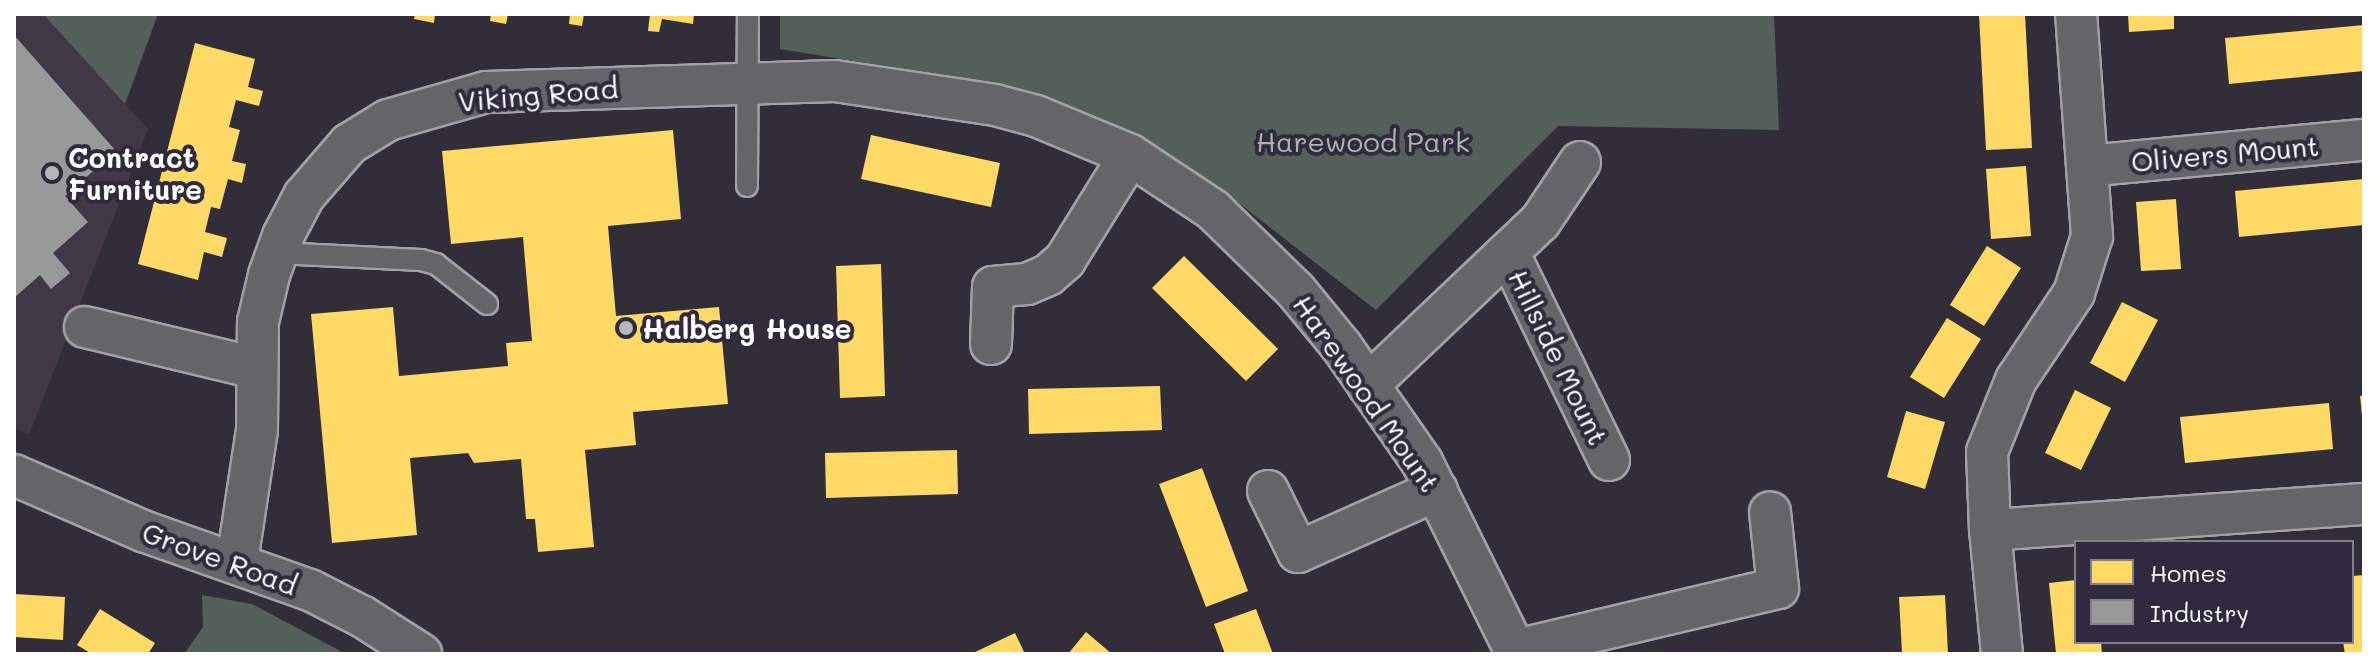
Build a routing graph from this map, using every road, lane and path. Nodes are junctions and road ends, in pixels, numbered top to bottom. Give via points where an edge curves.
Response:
1 (748, 14) edge
2 (2076, 14) edge
3 (747, 81) junction
4 (2364, 140) edge
5 (1130, 155) junction
6 (1580, 162) dead end
7 (2087, 166) junction
8 (747, 186) dead end
9 (277, 253) junction
10 (1509, 254) junction
11 (487, 304) dead end
12 (85, 327) dead end
13 (991, 344) dead end
14 (256, 368) junction
15 (1368, 385) junction
16 (1609, 460) dead end
17 (14, 475) edge
18 (1437, 490) junction
19 (1268, 491) dead end
20 (2364, 504) edge
21 (1770, 512) dead end
22 (1990, 530) junction
23 (237, 562) junction
24 (1517, 652) edge
25 (421, 654) edge
26 (2002, 654) edge

1 - 3 lane
2 - 7 street
3 - 5 street, Harewood Mount via 835,81 995,105
3 - 8 lane
3 - 9 street, Viking Road via 486,92 388,120 349,144 325,168 304,196
4 - 7 street, Olivers Mount
5 - 13 street via 1065,260 1027,284 993,287
5 - 15 street, Harewood Mount via 1213,210 1261,254
6 - 10 street, Hillside Mount via 1540,222
7 - 22 street via 2092,236 2074,293 2016,380 1987,452
9 - 11 lane via 421,260 436,264
9 - 14 street, Viking Road via 258,322
10 - 15 street, Hillside Mount
10 - 16 street, Hillside Mount
12 - 14 street
14 - 23 street, Viking Road via 257,430
15 - 18 street, Harewood Mount
17 - 23 street, Grove Road via 143,531
18 - 19 street via 1298,552
18 - 24 street, Harewood Mount
20 - 22 street
21 - 24 street via 1778,588
22 - 26 street
23 - 25 street, Grove Road via 310,590

